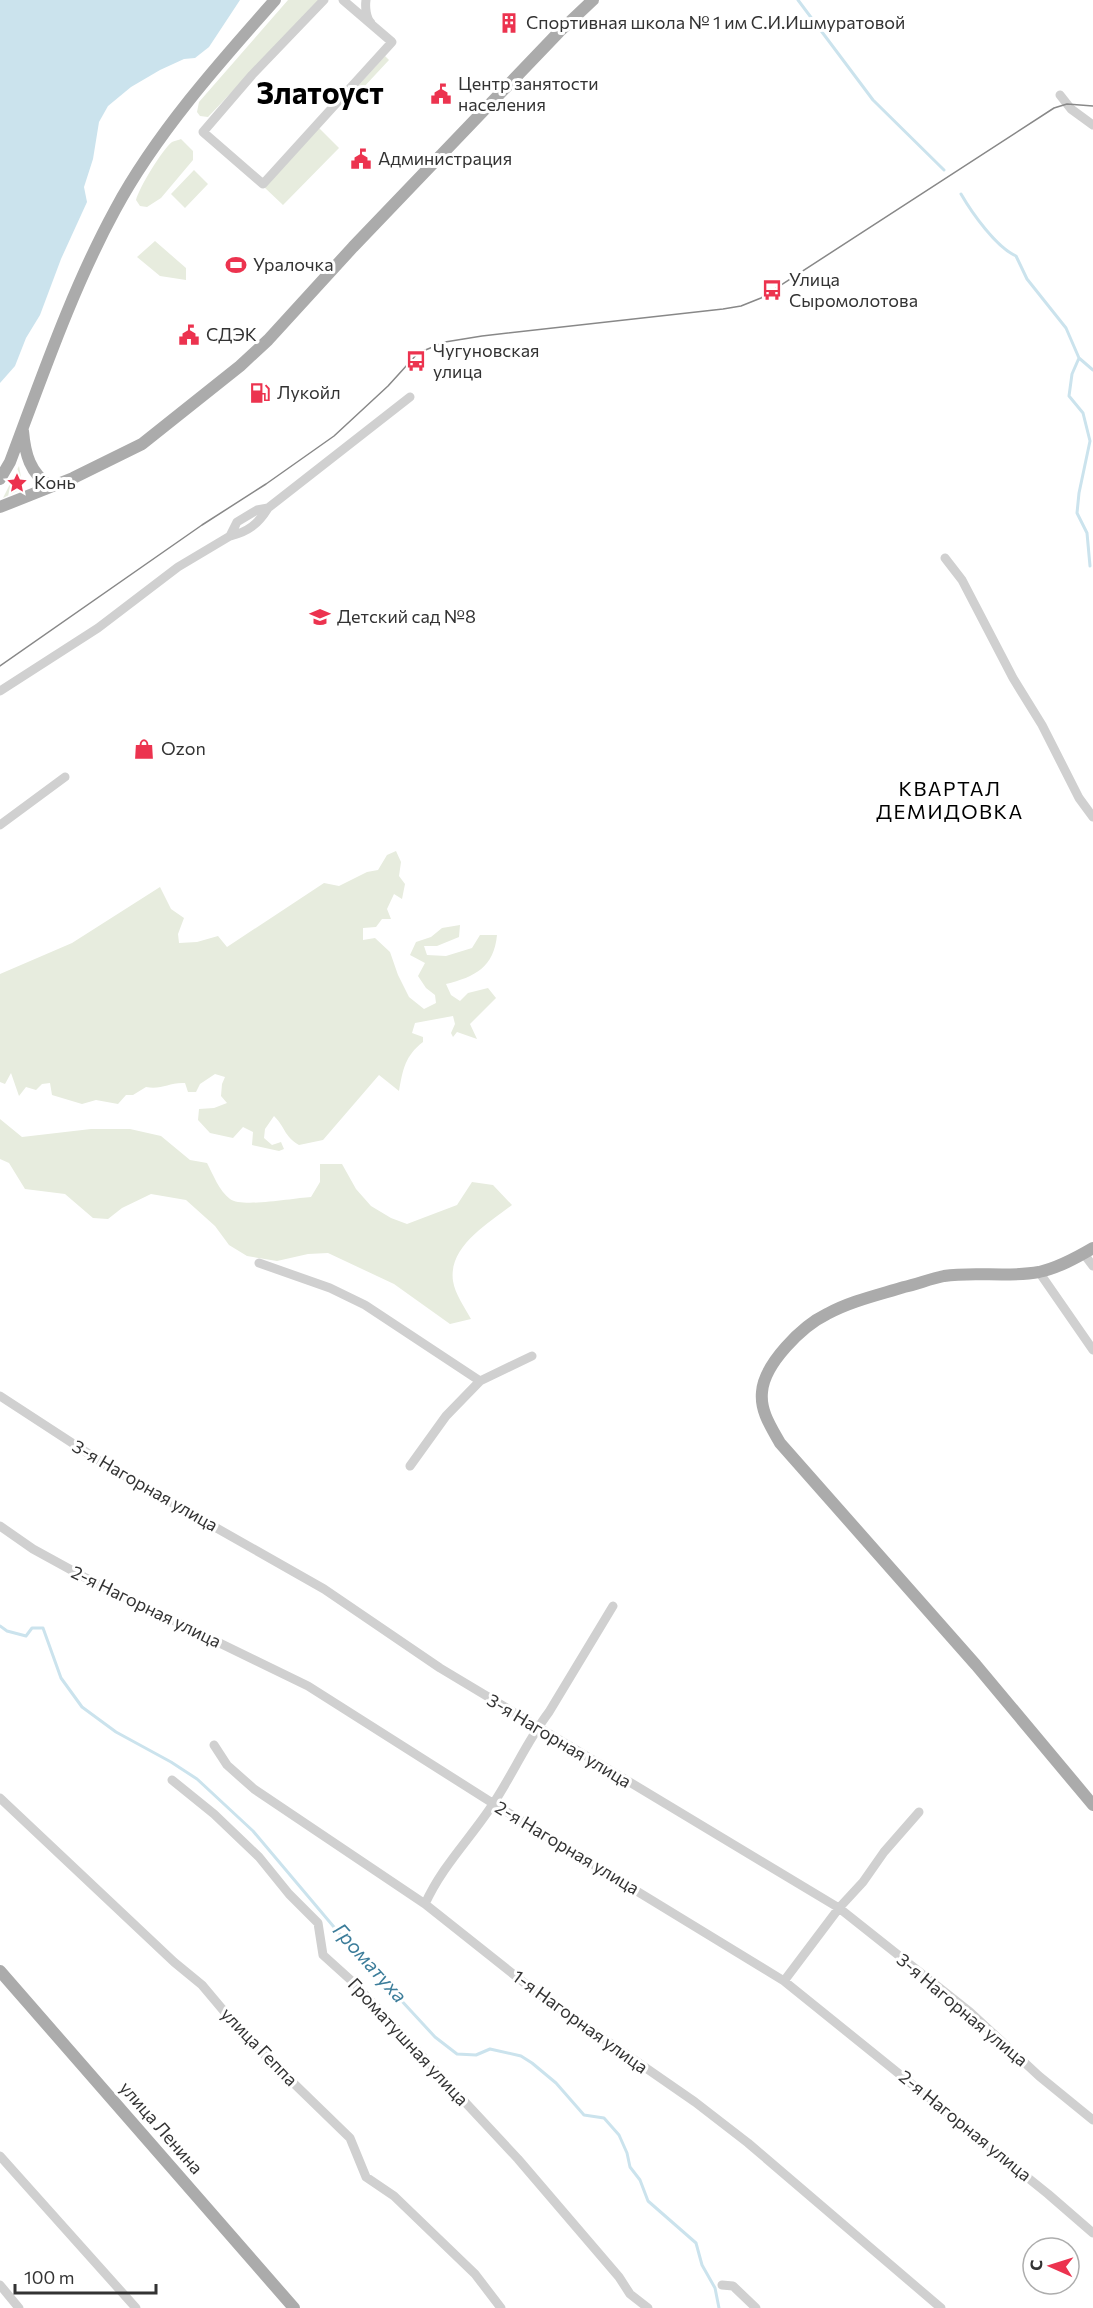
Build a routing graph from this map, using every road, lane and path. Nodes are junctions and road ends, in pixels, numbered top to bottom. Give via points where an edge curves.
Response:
1 (275, 0) edge
2 (324, 0) edge
3 (343, 0) edge
4 (366, 0) edge
5 (593, 0) edge
6 (395, 34) dead end
7 (1060, 95) dead end
8 (1093, 125) edge
9 (410, 396) dead end
10 (23, 428) junction
11 (0, 479) edge
12 (50, 486) junction
13 (0, 507) edge
14 (945, 558) dead end
15 (0, 692) edge
16 (65, 777) dead end
17 (1093, 817) edge
18 (0, 825) edge
19 (1088, 1251) edge
20 (259, 1263) dead end
21 (1093, 1266) edge
22 (1040, 1272) junction
23 (1093, 1350) edge
24 (532, 1356) dead end
25 (480, 1381) junction
26 (0, 1396) edge
27 (410, 1466) dead end
28 (0, 1526) edge
29 (613, 1606) dead end
30 (537, 1728) junction
31 (214, 1745) dead end
32 (172, 1779) dead end
33 (0, 1798) edge
34 (494, 1804) junction
35 (1093, 1805) edge
36 (919, 1812) dead end
37 (425, 1904) junction
38 (839, 1908) junction
39 (0, 1971) edge
40 (784, 1982) junction
41 (1093, 2120) edge
42 (0, 2156) edge
43 (1093, 2233) edge
44 (0, 2285) edge
45 (722, 2285) dead end
46 (20, 2308) edge
47 (136, 2308) edge
48 (294, 2308) edge
49 (501, 2308) edge
50 (648, 2308) edge
51 (756, 2308) edge
52 (941, 2308) edge

1 - 10 main road via 161,139 115,209 72,303
2 - 3 street via 203,132 263,184 392,42
4 - 6 street via 369,21 388,37
5 - 12 main road via 353,247 264,345 142,444 102,466
7 - 8 street via 1071,110
9 - 15 street via 268,508 237,522 230,536 178,567 98,628
10 - 11 main road
10 - 12 main road via 29,464
12 - 13 main road
14 - 17 street via 962,580 1079,798
16 - 18 street
19 - 21 street
19 - 22 main road
20 - 25 street via 365,1305
22 - 23 street
22 - 35 main road via 942,1276 825,1314 799,1334 766,1375 763,1409 795,1460
24 - 25 street
25 - 27 street via 446,1416
26 - 30 street, 3-я Нагорная улица via 108,1467 324,1589
28 - 34 street, 2-я Нагорная улица via 84,1577 308,1686
29 - 30 street
30 - 34 street
30 - 38 street, 3-я Нагорная улица
31 - 37 street, 1-я Нагорная улица via 227,1765 254,1789
32 - 50 street, Громатушная улица via 259,1857 318,1923 324,1954 518,2159 630,2294
33 - 49 street, улица Геппа via 202,1985 244,2035 350,2138 366,2177 394,2196 459,2258
34 - 37 street via 436,1881
34 - 40 street, 2-я Нагорная улица
36 - 38 street
37 - 52 street, 1-я Нагорная улица via 532,1989 739,2136
38 - 40 street
38 - 41 street, 3-я Нагорная улица via 970,2013
39 - 48 main road, улица Ленина
40 - 43 street, 2-я Нагорная улица
42 - 47 street
44 - 46 street
45 - 51 street via 733,2286

